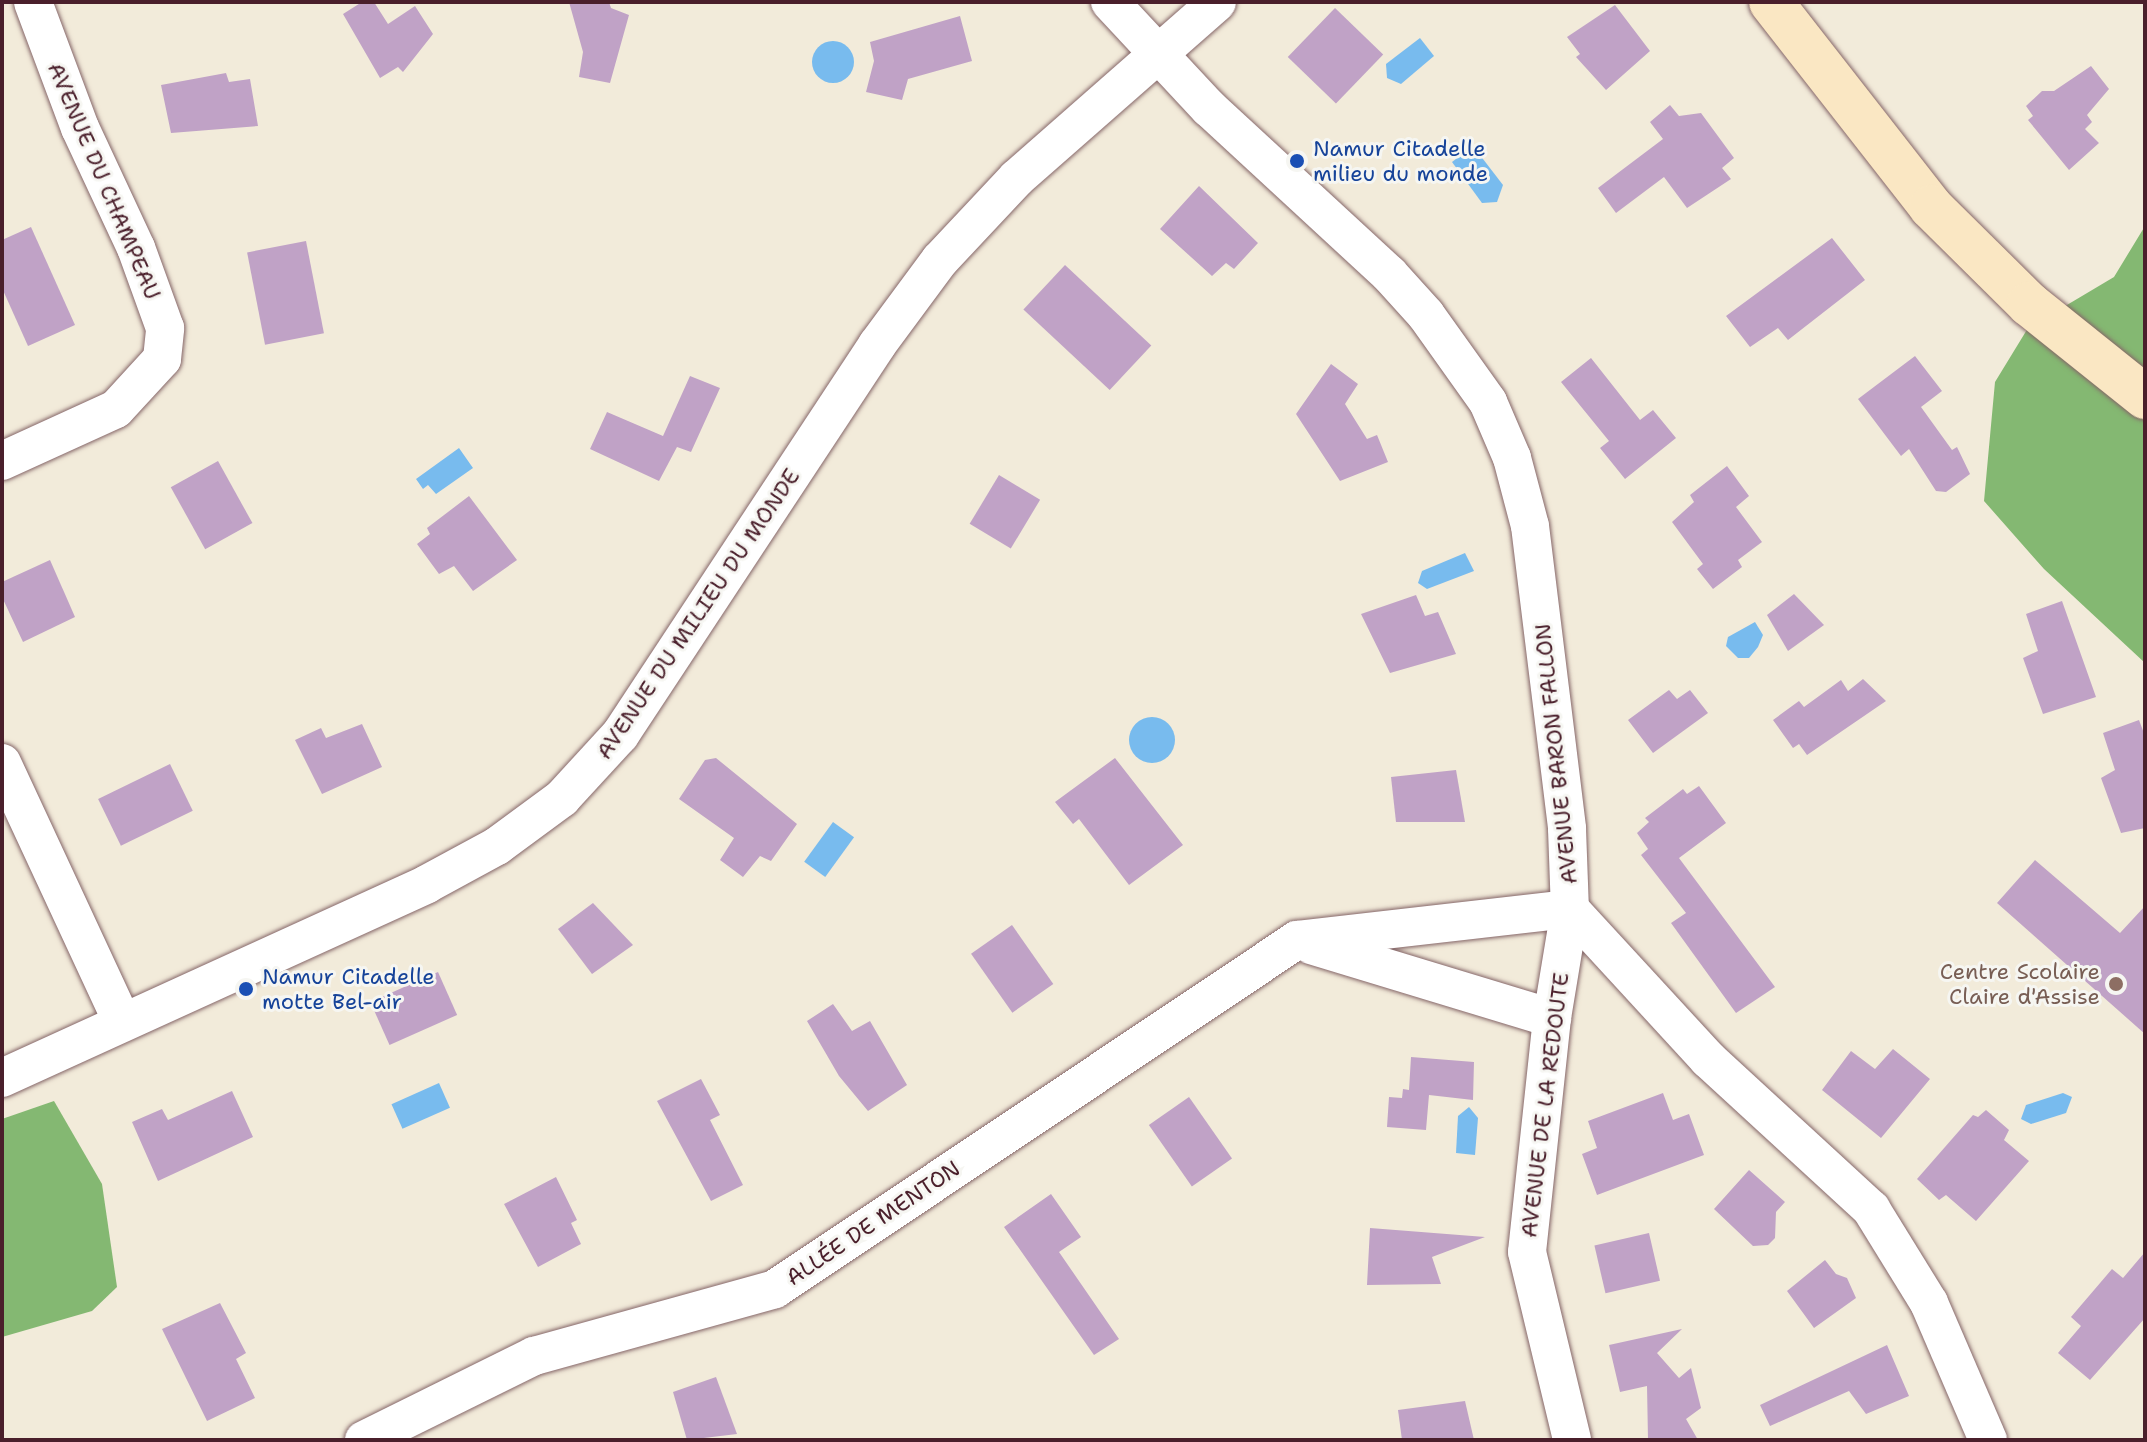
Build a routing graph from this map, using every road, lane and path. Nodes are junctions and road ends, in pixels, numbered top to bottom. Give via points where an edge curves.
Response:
1 (33, 2) edge
2 (1110, 2) edge
3 (1217, 2) edge
4 (1771, 2) edge
5 (1158, 58) junction
6 (2145, 397) edge
7 (2, 461) edge
8 (2, 763) edge
9 (1570, 909) junction
10 (1297, 940) junction
11 (1552, 1018) junction
12 (122, 1022) junction
13 (2, 1078) edge
14 (364, 1440) edge
15 (1572, 1440) edge
16 (1988, 1440) edge

1 - 7 street, AVENUE DU CHAMPEAU via 165,328 162,359 116,409
2 - 5 street, AVENUE BARON FALLON
3 - 5 street, AVENUE DU MILIEU DU MONDE
4 - 6 main road via 1931,207 2029,304
5 - 9 street, AVENUE BARON FALLON via 1389,274 1426,315 1488,402 1512,458 1530,526 1566,816
5 - 12 street, AVENUE DU MILIEU DU MONDE via 1017,178 927,275 629,723 562,798 455,869
8 - 12 street
9 - 10 street, ALLÉE DE MENTON
9 - 11 street, AVENUE DE LA REDOUTE
9 - 16 street, AVENUE BARON FALLON via 1708,1059 1871,1209 1929,1303
10 - 11 street
10 - 14 street, ALLÉE DE MENTON via 775,1289 534,1356
11 - 15 street, AVENUE DE LA REDOUTE via 1527,1252
12 - 13 street, AVENUE DU MILIEU DU MONDE

